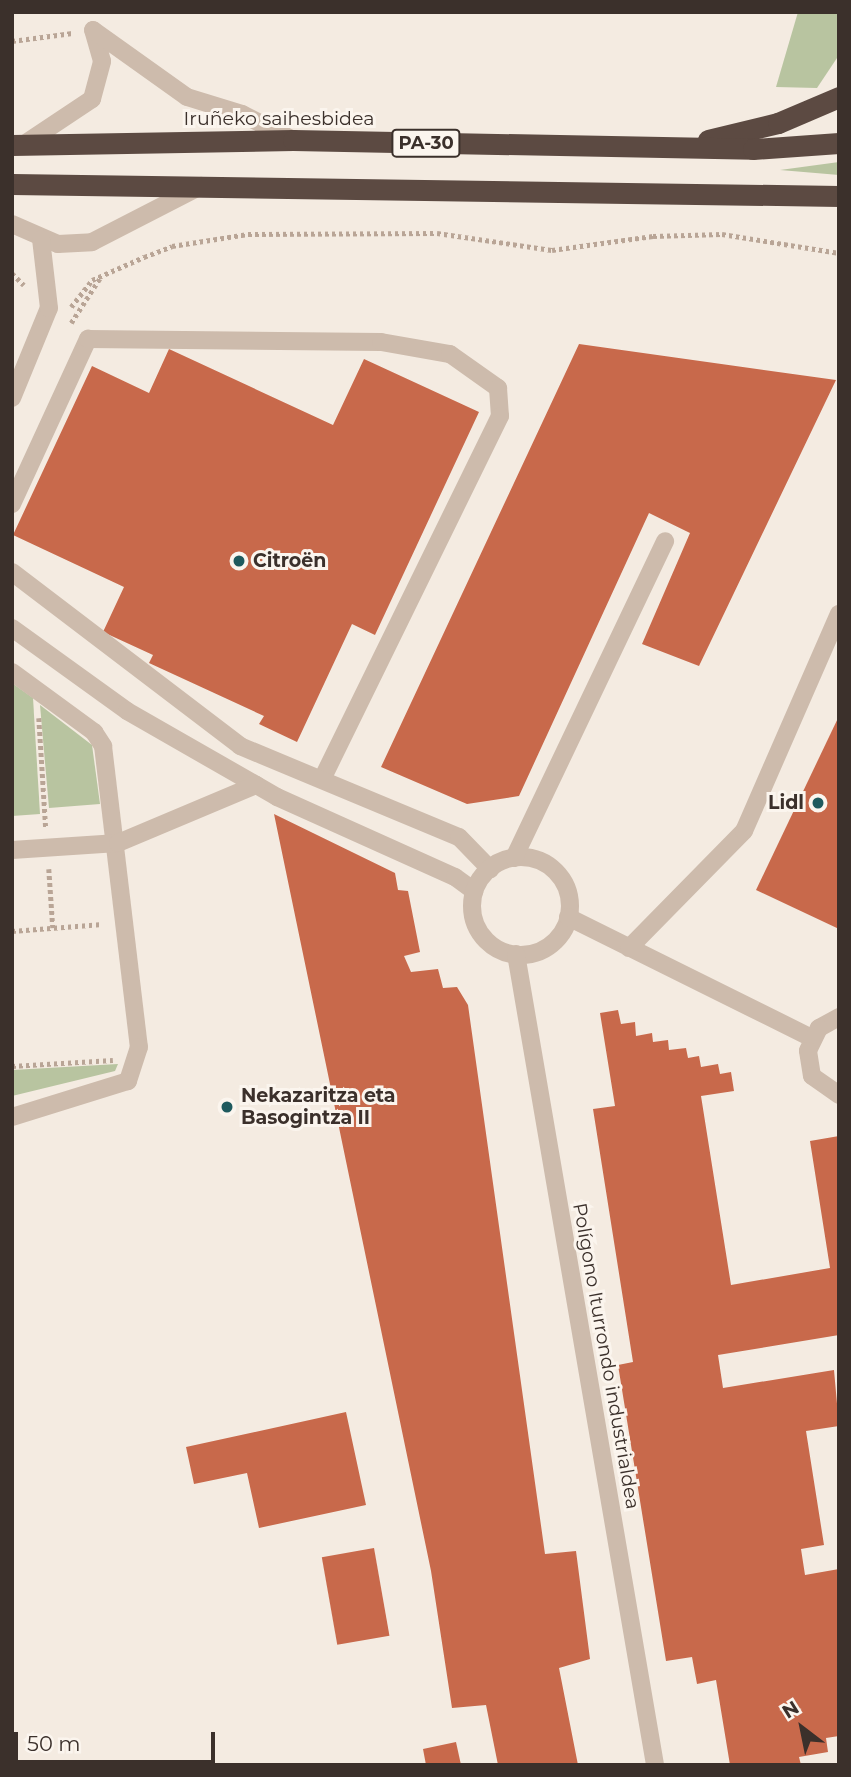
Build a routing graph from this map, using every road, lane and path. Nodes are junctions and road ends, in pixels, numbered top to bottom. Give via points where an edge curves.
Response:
1 (93, 30) junction
2 (12, 41) edge
3 (839, 97) edge
4 (293, 140) junction
5 (839, 143) edge
6 (17, 145) edge
7 (677, 147) junction
8 (12, 184) edge
9 (201, 186) junction
10 (839, 196) edge
11 (12, 224) edge
12 (41, 239) junction
13 (839, 253) edge
14 (100, 277) dead end
15 (12, 398) edge
16 (12, 504) edge
17 (665, 541) dead end
18 (12, 572) edge
19 (839, 614) edge
20 (12, 628) edge
21 (12, 672) edge
22 (37, 690) junction
23 (323, 777) junction
24 (256, 785) junction
25 (118, 843) junction
26 (48, 848) junction
27 (12, 850) edge
28 (514, 858) junction
29 (490, 869) junction
30 (474, 891) junction
31 (568, 918) junction
32 (111, 924) dead end
33 (53, 928) junction
34 (12, 931) edge
35 (629, 947) junction
36 (516, 954) junction
37 (839, 1017) edge
38 (811, 1038) junction
39 (117, 1048) dead end
40 (12, 1066) edge
41 (839, 1095) edge
42 (12, 1117) edge
43 (655, 1765) edge

1 - 2 path
1 - 4 street via 187,97 242,114
1 - 6 street via 102,61 92,99
3 - 7 highway via 778,124
4 - 6 highway, Iruñeko saihesbidea / PA-30
4 - 7 highway, Iruñeko saihesbidea / PA-30
5 - 7 highway, Iruñeko saihesbidea / PA-30
8 - 9 highway
9 - 10 highway
9 - 12 street via 92,242
11 - 12 street
12 - 15 street via 49,308
13 - 14 path via 722,234 653,236 552,250 437,233 248,234 172,246
16 - 23 street via 88,339 381,342 450,354 498,388 500,416
17 - 28 street
18 - 23 street via 240,746
19 - 35 street via 744,831
20 - 24 street via 127,711
21 - 22 street
22 - 25 street via 94,732 103,746
22 - 26 path
23 - 29 street via 459,837
24 - 25 street
24 - 30 street via 455,877
25 - 26 street
25 - 42 street via 139,1047 128,1080
26 - 27 street
26 - 33 path
28 - 29 street
28 - 31 street via 555,870 570,899
29 - 30 street
30 - 36 street via 471,908 483,938
31 - 35 street
31 - 36 street via 554,942
32 - 33 path
33 - 34 path
35 - 38 street
36 - 43 street, Polígono Iturrondo industrialdea
37 - 38 street
38 - 41 street via 812,1076
39 - 40 path via 118,1060

